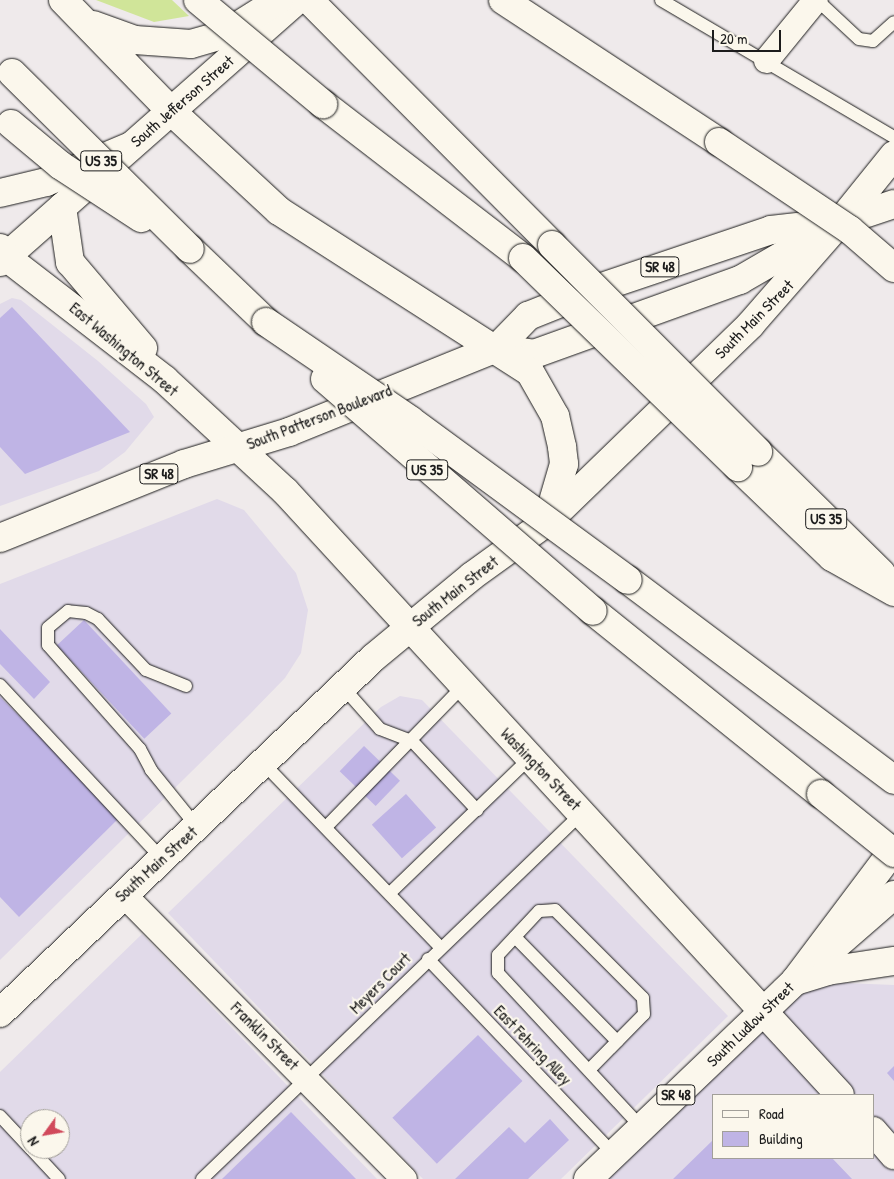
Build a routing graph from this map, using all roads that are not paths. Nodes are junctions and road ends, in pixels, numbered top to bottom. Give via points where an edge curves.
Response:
1 (198, 0) edge
2 (279, 0) edge
3 (297, 0) edge
4 (309, 0) edge
5 (503, 0) edge
6 (661, 0) edge
7 (816, 0) edge
8 (70, 7) edge
9 (894, 22) edge
10 (766, 60) junction
11 (6, 67) edge
12 (170, 111) junction
13 (5, 119) edge
14 (894, 137) edge
15 (131, 146) junction
16 (894, 155) edge
17 (0, 193) edge
18 (893, 206) edge
19 (62, 207) junction
20 (840, 222) junction
21 (190, 249) junction
22 (2, 256) edge
23 (894, 268) edge
24 (266, 322) junction
25 (497, 348) junction
26 (165, 380) junction
27 (237, 448) junction
28 (748, 459) junction
29 (548, 522) junction
30 (0, 538) edge
31 (894, 586) edge
32 (894, 592) edge
33 (410, 627) junction
34 (0, 686) edge
35 (186, 686) dead end
36 (342, 686) junction
37 (463, 686) junction
38 (412, 741) junction
39 (530, 758) junction
40 (266, 765) junction
41 (886, 773) edge
42 (477, 810) junction
43 (583, 812) junction
44 (327, 826) junction
45 (197, 827) junction
46 (894, 851) edge
47 (162, 858) junction
48 (390, 893) junction
49 (123, 894) junction
50 (894, 895) edge
51 (515, 937) junction
52 (440, 946) junction
53 (428, 959) junction
54 (894, 961) edge
55 (795, 981) junction
56 (763, 1011) junction
57 (0, 1013) edge
58 (617, 1041) junction
59 (589, 1070) junction
60 (307, 1078) junction
61 (839, 1094) edge
62 (0, 1116) edge
63 (642, 1128) junction
64 (874, 1132) edge
65 (20, 1137) edge
66 (614, 1154) junction
67 (894, 1154) edge
68 (41, 1159) edge
69 (60, 1179) edge
70 (202, 1179) edge
71 (404, 1179) edge
72 (588, 1179) edge

1 - 28 main road, bridge via 323,104 524,258
2 - 8 main road via 225,34 182,44 118,37
3 - 12 main road, South Jefferson Street
4 - 28 main road, US 35, bridge via 552,244
5 - 23 main road, bridge via 850,230
6 - 10 lane
7 - 9 lane via 858,39 873,42
7 - 10 street
8 - 12 main road
10 - 14 lane
11 - 21 main road, US 35, bridge
12 - 15 main road, South Jefferson Street
12 - 25 main road via 257,193 304,229
13 - 21 main road, bridge via 60,165
15 - 17 main road via 46,182
15 - 19 main road, South Jefferson Street
16 - 20 main road, South Main Street
18 - 20 main road, South Patterson Boulevard
19 - 22 main road, South Jefferson Street
19 - 26 main road via 74,268 131,330
20 - 25 main road, South Patterson Boulevard / SR 48 via 771,230 593,290 528,316
20 - 25 main road, South Patterson Boulevard via 740,280 534,354
20 - 29 main road, South Main Street via 751,324
21 - 24 main road, US 35
22 - 26 main road, East Washington Street
24 - 41 main road, bridge via 410,420
24 - 46 main road, US 35, bridge via 423,467 593,611
25 - 27 main road, South Patterson Boulevard / SR 48 via 289,432
25 - 29 main road via 530,372 555,416 564,464
26 - 27 main road, East Washington Street
27 - 30 main road, South Patterson Boulevard / SR 48 via 184,464
27 - 33 main road, Washington Street via 286,491
28 - 31 main road, US 35
28 - 32 main road via 832,556
29 - 33 main road, South Main Street
33 - 36 main road, South Main Street
33 - 37 main road, Washington Street
34 - 47 lane
35 - 45 lane via 146,670 98,619 86,613 68,612 48,628 48,645 140,749 151,770
36 - 38 lane via 380,729
36 - 40 main road, South Main Street
37 - 38 lane
37 - 39 main road, Washington Street
38 - 42 lane
38 - 44 lane
39 - 42 lane
39 - 43 main road, Washington Street
40 - 44 lane
40 - 45 main road, South Main Street
42 - 48 lane
43 - 52 lane, Meyers Court
43 - 56 main road, Washington Street
44 - 48 lane
45 - 47 main road, South Main Street
46 - 55 main road
47 - 49 main road, South Main Street
48 - 52 lane
49 - 57 main road, South Main Street
49 - 60 street, Franklin Street
50 - 55 main road, South Ludlow Street / SR 48
51 - 58 lane
51 - 58 lane via 539,911 555,910 643,998 644,1014
51 - 59 lane via 498,955 498,973
52 - 53 lane, Meyers Court
53 - 60 lane, Meyers Court
53 - 66 lane, East Fehring Alley
54 - 55 main road via 827,971
55 - 56 main road, South Ludlow Street / SR 48
56 - 61 main road, Washington Street
56 - 63 main road, South Ludlow Street / SR 48
58 - 59 lane
59 - 63 lane
60 - 70 lane, Meyers Court
60 - 71 street, Franklin Street
62 - 65 lane
63 - 66 main road, South Ludlow Street / SR 48
64 - 67 main road
66 - 72 main road, South Ludlow Street / SR 48
68 - 69 lane

